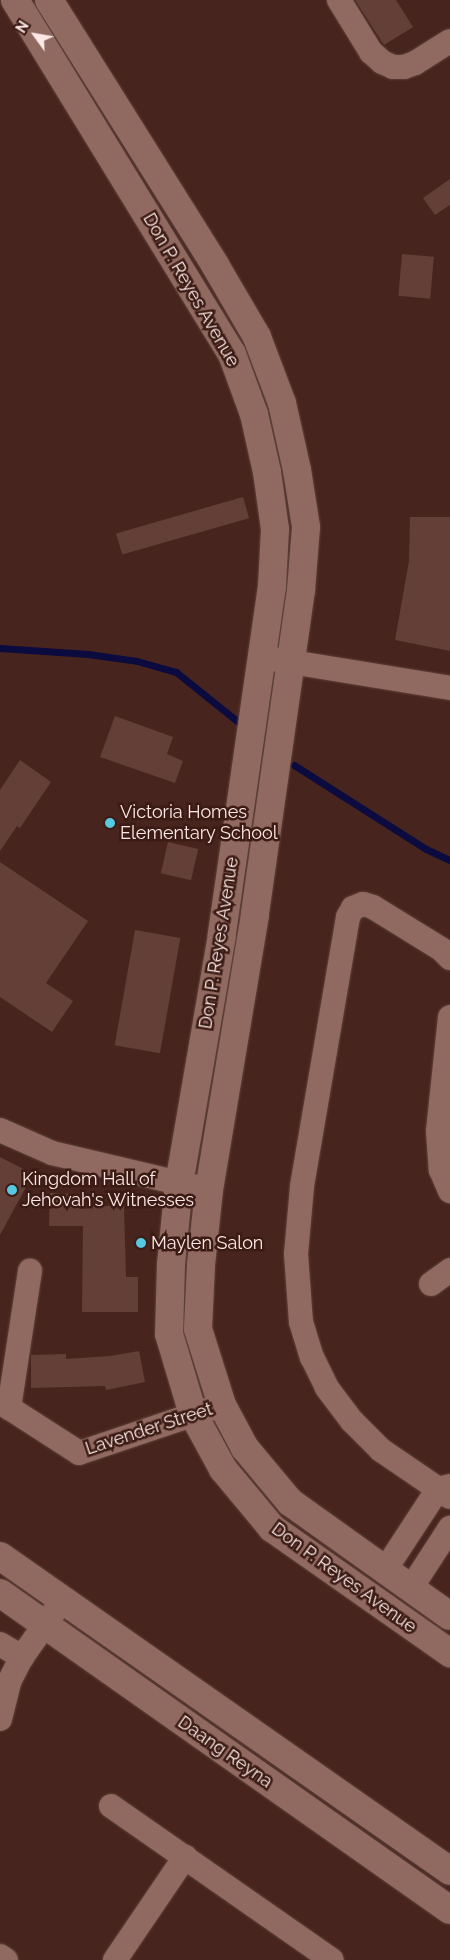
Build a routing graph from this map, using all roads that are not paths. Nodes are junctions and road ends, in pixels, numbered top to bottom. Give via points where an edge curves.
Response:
1 (15, 0) edge
2 (49, 0) edge
3 (339, 0) edge
4 (450, 41) edge
5 (261, 658) junction
6 (291, 662) junction
7 (450, 688) edge
8 (450, 958) edge
9 (450, 1017) edge
10 (0, 1130) edge
11 (179, 1183) junction
12 (210, 1190) junction
13 (450, 1191) edge
14 (450, 1270) edge
15 (30, 1271) dead end
16 (431, 1284) dead end
17 (5, 1405) edge
18 (222, 1405) junction
19 (193, 1414) junction
20 (446, 1491) edge
21 (450, 1528) edge
22 (2, 1564) edge
23 (385, 1570) junction
24 (411, 1588) junction
25 (0, 1593) edge
26 (63, 1599) junction
27 (450, 1616) edge
28 (45, 1625) junction
29 (446, 1641) edge
30 (0, 1644) edge
31 (22, 1657) junction
32 (0, 1718) edge
33 (111, 1806) dead end
34 (185, 1857) junction
35 (450, 1871) edge
36 (450, 1910) edge
37 (0, 1956) edge
38 (6, 1960) edge
39 (115, 1960) edge
40 (332, 1960) edge

1 - 5 street, Don P. Reyes Avenue via 232,354 254,414 275,529 272,586
2 - 6 street, Don P. Reyes Avenue via 215,265 252,329 282,403 306,528
3 - 4 street via 371,52 393,67 415,63
5 - 6 street
5 - 11 street, Don P. Reyes Avenue via 222,934
6 - 7 street
6 - 12 street, Don P. Reyes Avenue via 255,915
8 - 20 street via 441,949 372,907 363,904 353,908 348,917 302,1187 296,1254 301,1322 312,1357 327,1388 352,1421 381,1450
9 - 13 street via 438,1131 441,1170
10 - 11 street via 52,1153
11 - 12 street
11 - 19 street, Don P. Reyes Avenue via 171,1264 169,1334
12 - 18 street, Don P. Reyes Avenue via 198,1328
14 - 16 street
15 - 17 street
17 - 19 street, Lavender Street via 79,1453
18 - 19 street, Lavender Street
18 - 23 street, Don P. Reyes Avenue via 245,1448 290,1502
19 - 29 street, Don P. Reyes Avenue via 223,1468 272,1528
20 - 23 street
21 - 24 street
22 - 26 street, Daang Reyna
23 - 24 street, Don P. Reyes Avenue
24 - 27 street, Don P. Reyes Avenue
25 - 28 street, Daang Reyna
26 - 28 street
26 - 35 street, Daang Reyna
28 - 31 street
28 - 36 street, Daang Reyna
30 - 31 street
31 - 32 street via 9,1682
33 - 34 street
34 - 39 street
34 - 40 street
37 - 38 street

